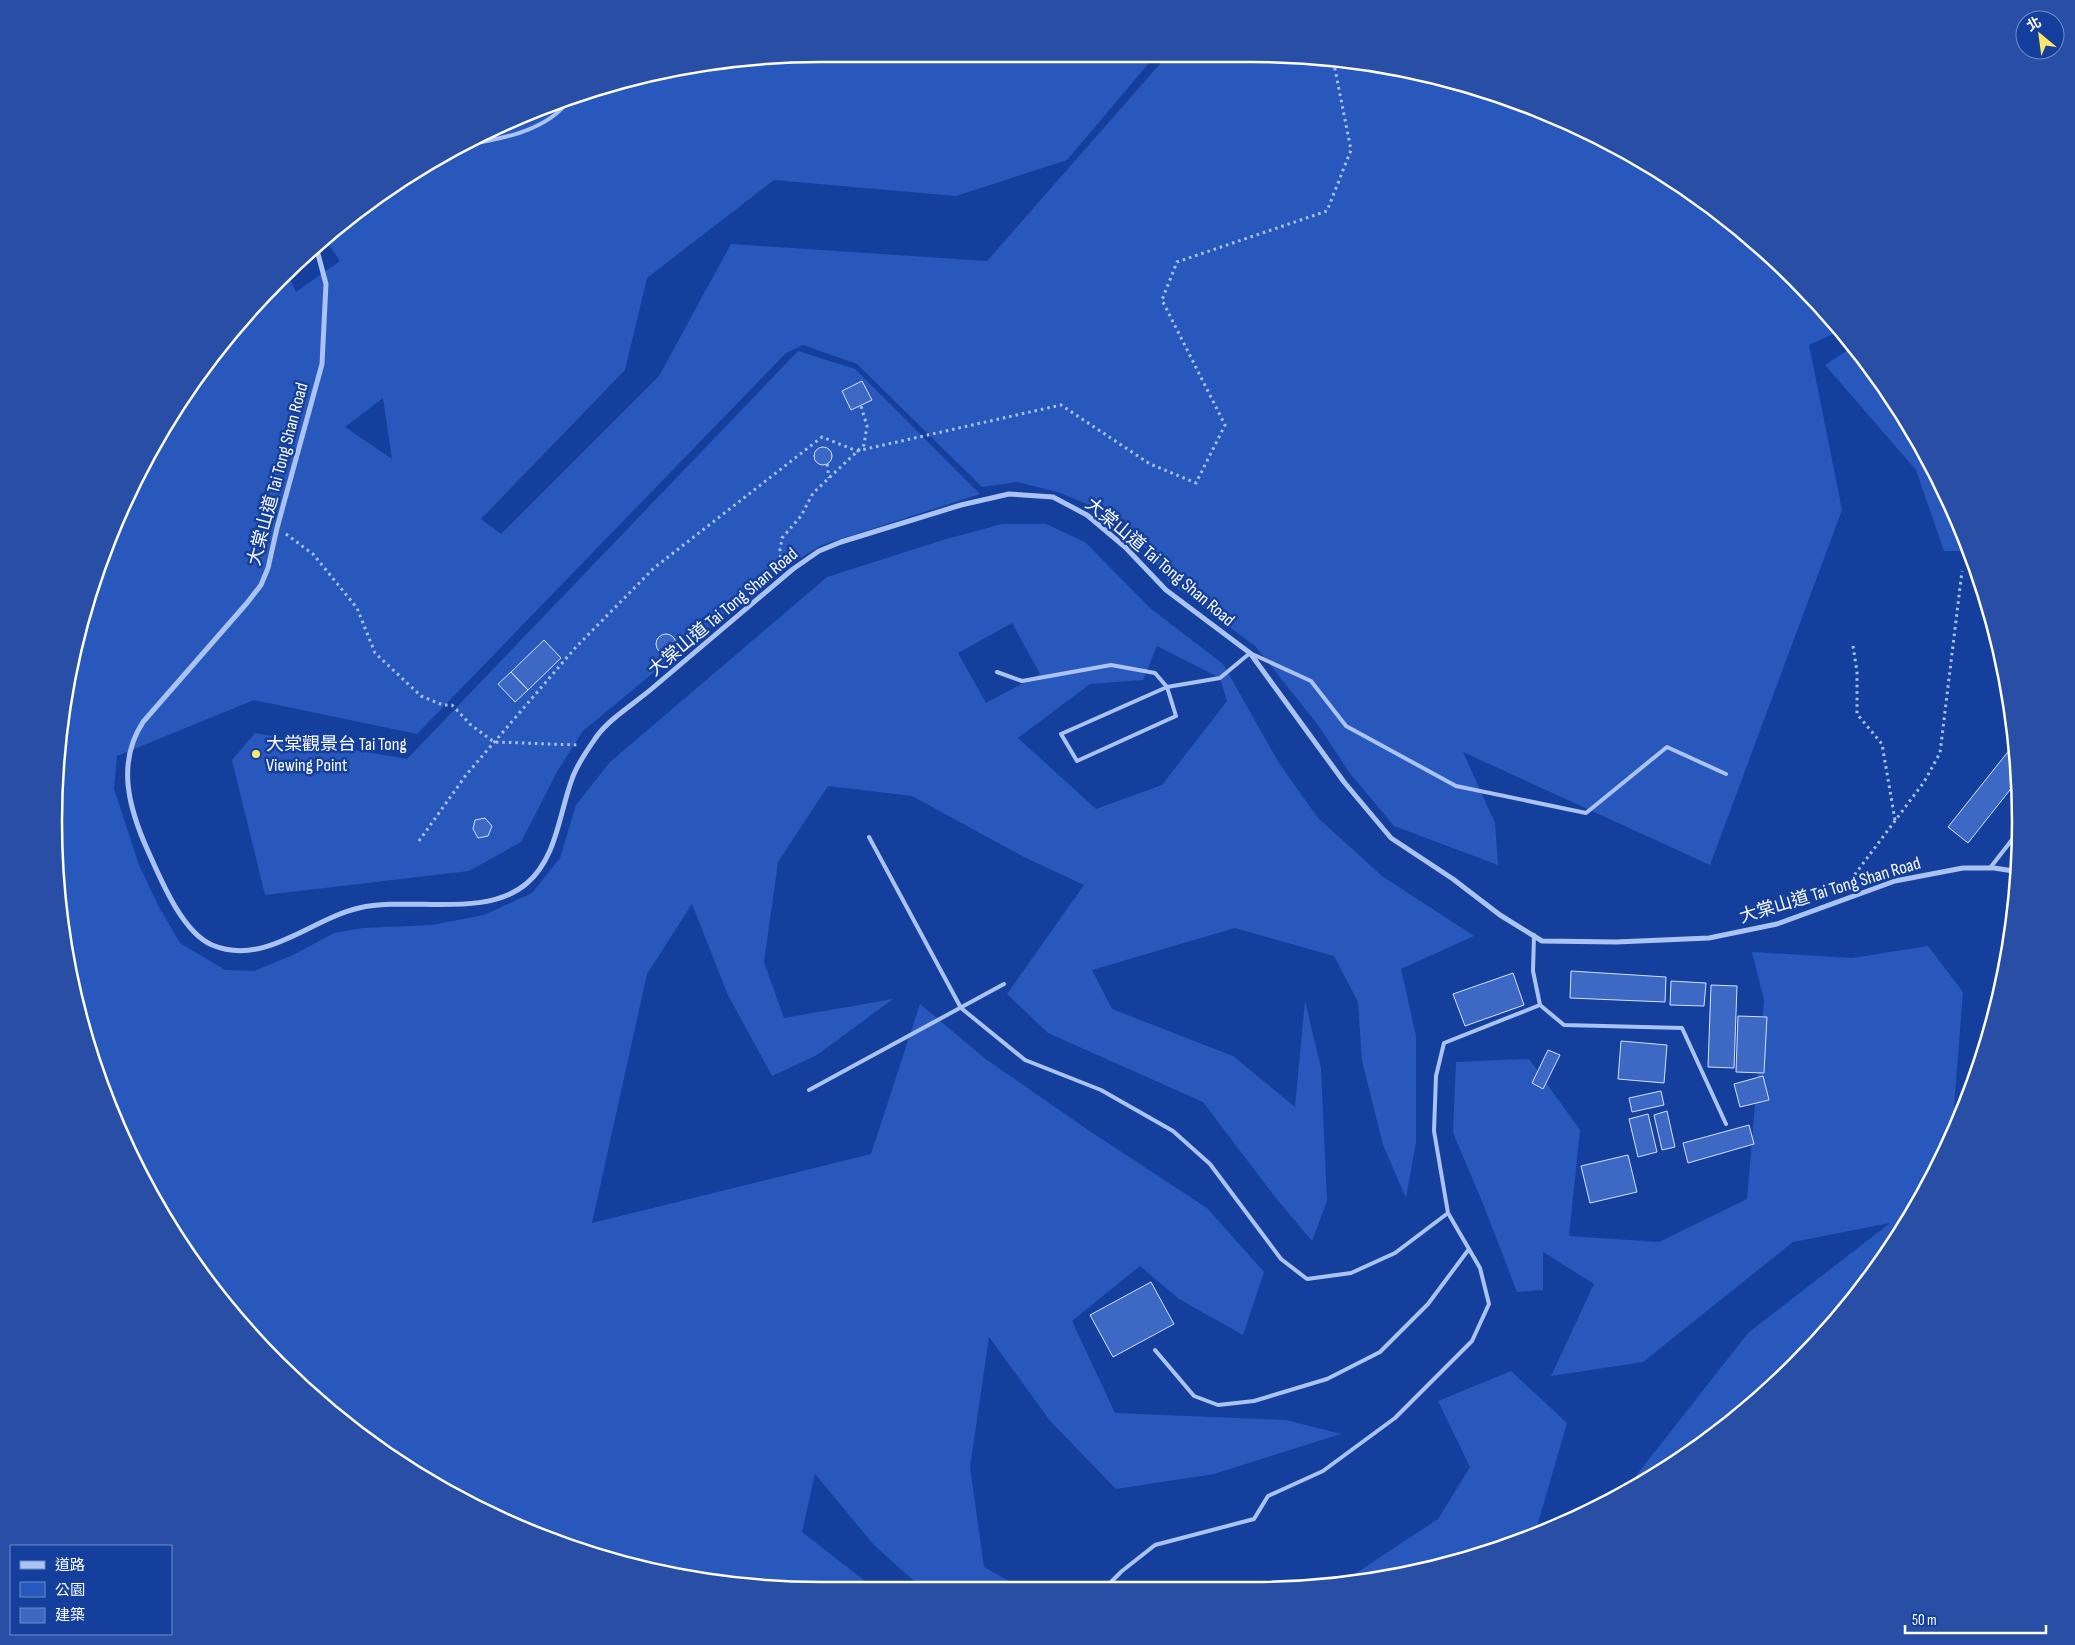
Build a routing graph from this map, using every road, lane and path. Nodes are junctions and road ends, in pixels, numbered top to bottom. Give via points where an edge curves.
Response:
1 (1335, 67) edge
2 (563, 108) edge
3 (491, 139) edge
4 (318, 254) edge
5 (861, 406) dead end
6 (857, 451) junction
7 (827, 464) dead end
8 (829, 478) junction
9 (277, 528) junction
10 (781, 566) dead end
11 (1962, 572) dead end
12 (1853, 646) dead end
13 (1250, 653) junction
14 (997, 672) dead end
15 (1167, 687) junction
16 (494, 742) junction
17 (590, 747) junction
18 (1726, 774) dead end
19 (1895, 821) junction
20 (869, 837) dead end
21 (2012, 840) edge
22 (419, 841) dead end
23 (1990, 868) junction
24 (2011, 871) edge
25 (1833, 904) junction
26 (1534, 935) junction
27 (1004, 984) dead end
28 (1540, 1005) junction
29 (961, 1008) junction
30 (809, 1090) dead end
31 (1726, 1124) dead end
32 (1448, 1213) junction
33 (1469, 1249) junction
34 (1155, 1350) dead end
35 (1111, 1582) edge

1 - 6 path via 1350,150 1327,211 1176,262 1162,300 1225,425 1196,483 1150,464 1061,405
2 - 3 lane via 534,129
4 - 9 street, 大棠山道 Tai Tong Shan Road via 326,284 322,364
5 - 6 path via 867,426 864,445
6 - 8 path
6 - 16 path via 822,437 654,568 576,647
7 - 8 path
8 - 10 path via 813,493 801,516 782,538
9 - 16 path via 313,554 357,608 375,653 421,696 443,705 452,705
9 - 17 street, 大棠山道 Tai Tong Shan Road via 268,568 256,591 149,714 138,730 128,756 129,795 146,847 181,915 198,937 223,948 255,950 278,943 327,919 362,908 477,903 514,892 531,880 547,857 573,777
11 - 19 path via 1940,752 1924,782
12 - 19 path via 1857,672 1856,714 1882,744
13 - 15 lane via 1220,678
13 - 17 street, 大棠山道 Tai Tong Shan Road via 1166,590 1125,547 1087,516 1053,497 1010,494 961,505 819,551 793,569 599,733
13 - 18 lane via 1311,682 1346,726 1456,786 1586,813 1667,747
13 - 26 street, 大棠山道 Tai Tong Shan Road via 1344,782 1391,838 1500,915
14 - 15 lane via 1022,681 1111,665 1155,673
15 - 15 lane via 1176,716 1077,761 1061,734
16 - 17 path
16 - 22 path
19 - 25 path
20 - 29 lane
21 - 23 lane
23 - 24 street, 大棠山道 Tai Tong Shan Road
23 - 25 street, 大棠山道 Tai Tong Shan Road via 1950,870 1895,881
25 - 26 street, 大棠山道 Tai Tong Shan Road via 1777,924 1709,938 1542,941
26 - 28 lane via 1533,971
27 - 29 lane
28 - 31 lane via 1564,1024 1682,1028
28 - 32 lane via 1444,1043 1436,1076 1434,1131
29 - 30 lane
29 - 32 lane via 1025,1060 1101,1090 1173,1131 1210,1164 1281,1259 1307,1279 1351,1272 1396,1253
32 - 33 lane
33 - 34 lane via 1428,1304 1380,1352 1327,1379 1254,1401 1218,1406 1194,1396
33 - 35 lane via 1480,1268 1489,1304 1472,1341 1395,1418 1323,1471 1268,1496 1254,1518 1156,1545

